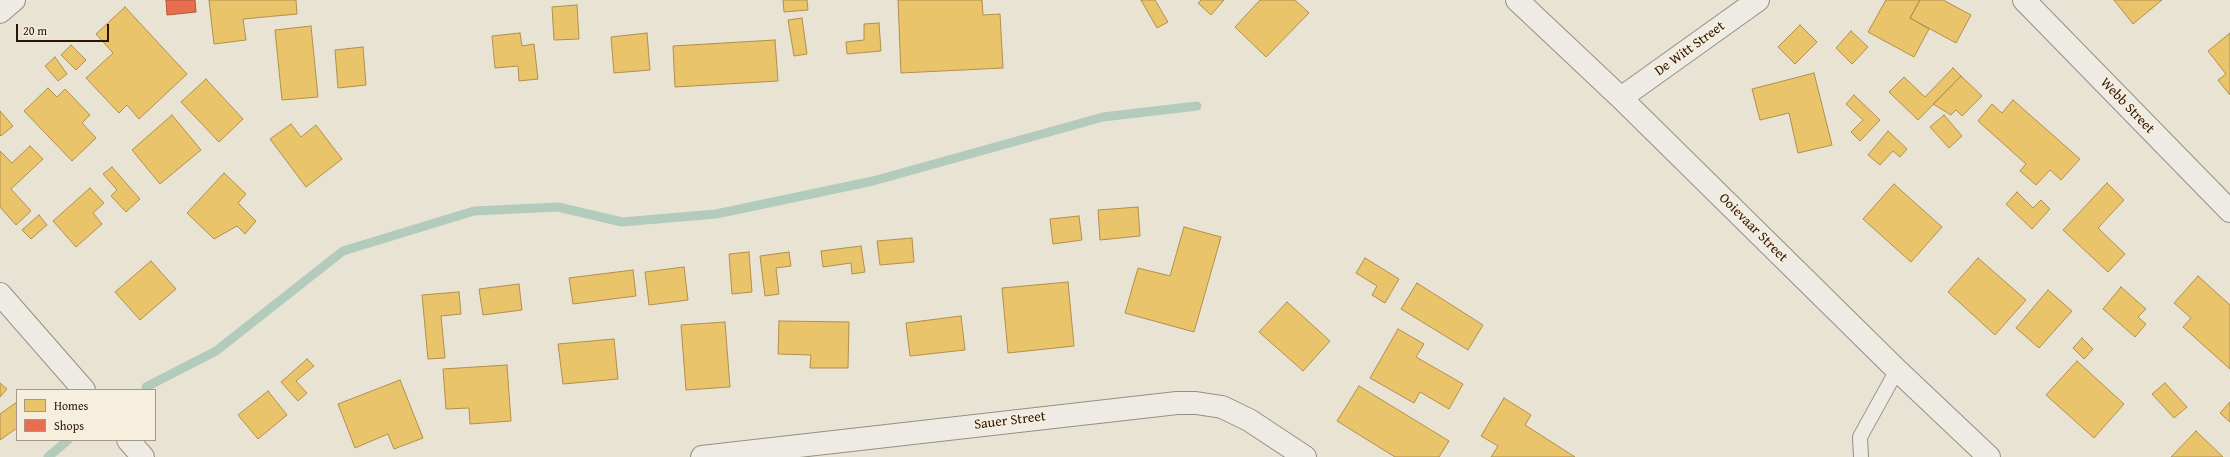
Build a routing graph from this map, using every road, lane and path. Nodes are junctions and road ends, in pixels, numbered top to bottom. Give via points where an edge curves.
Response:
1 (14, 0) edge
2 (1517, 0) edge
3 (1758, 0) edge
4 (2024, 0) edge
5 (0, 12) edge
6 (1621, 98) junction
7 (2230, 211) edge
8 (0, 294) edge
9 (1897, 370) junction
10 (83, 389) edge
11 (129, 441) edge
12 (143, 457) edge
13 (702, 457) edge
14 (1305, 457) edge
15 (1861, 457) edge
16 (1989, 457) edge

1 - 5 street
2 - 6 street, Ooievaar Street
3 - 6 street, De Witt Street
4 - 7 street, Webb Street
6 - 9 street, Ooievaar Street
8 - 10 street
9 - 15 lane via 1860,437
9 - 16 street, Ooievaar Street
11 - 12 street
13 - 14 street, Sauer Street via 1177,402 1222,407 1249,420

